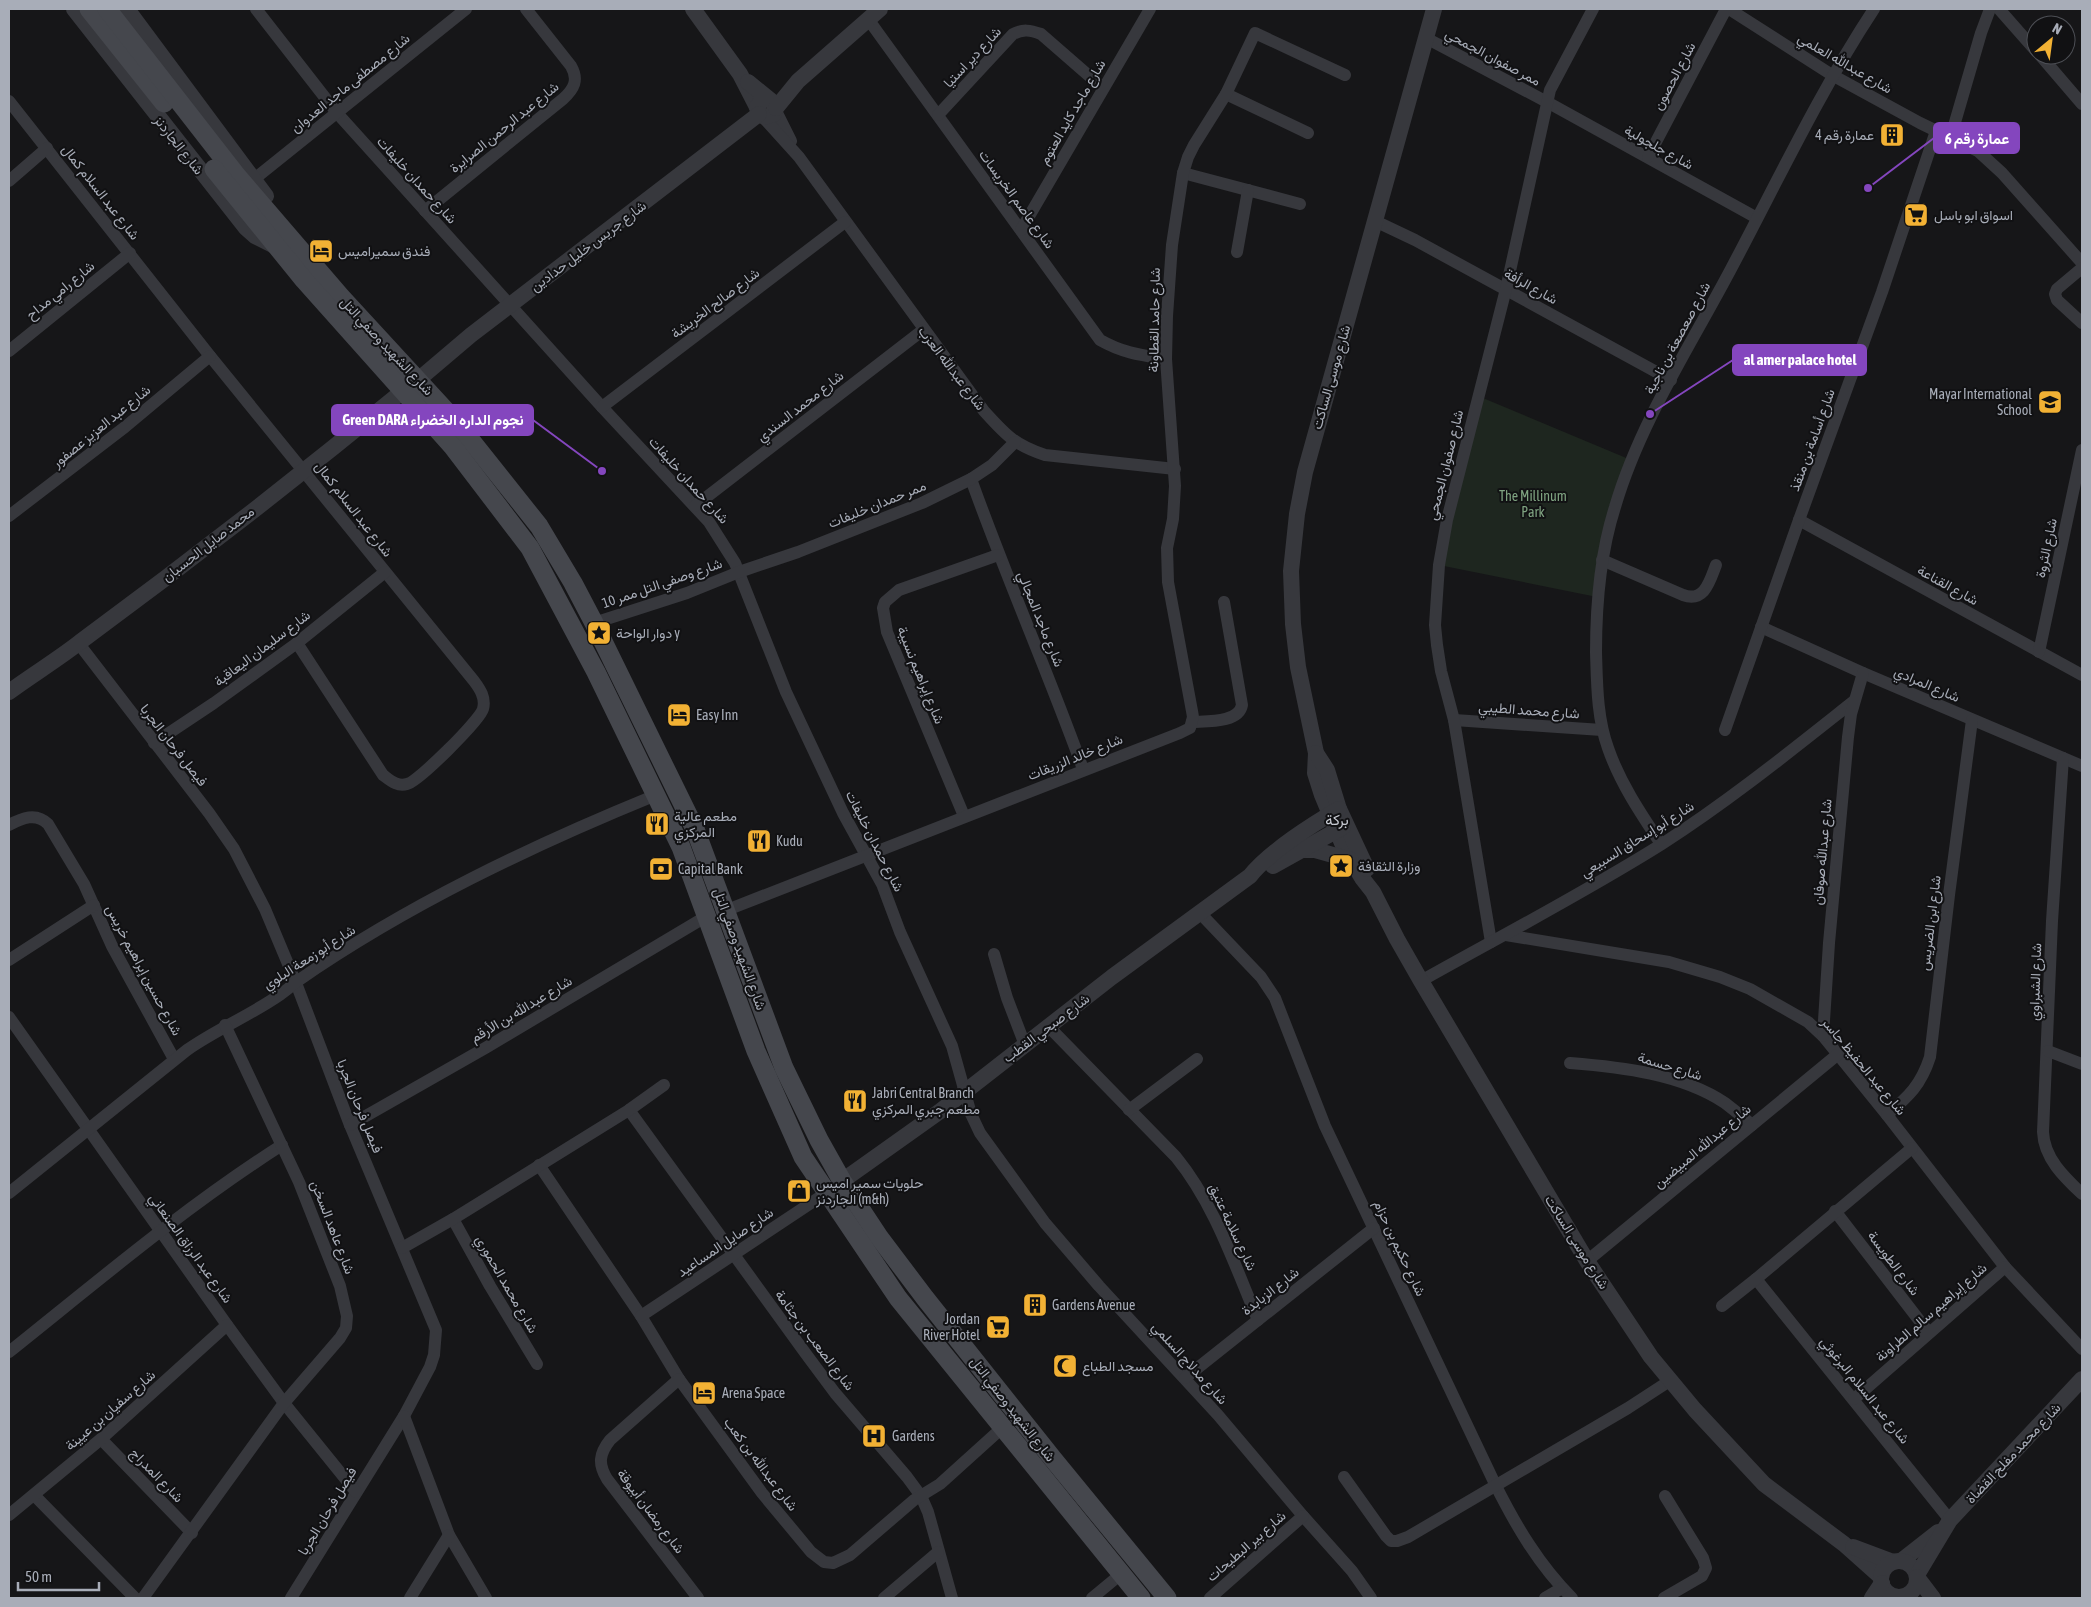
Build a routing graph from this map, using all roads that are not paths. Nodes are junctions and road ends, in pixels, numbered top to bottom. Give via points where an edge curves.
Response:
1 (74, 9) edge
2 (89, 9) edge
3 (107, 9) edge
4 (127, 9) edge
5 (256, 9) edge
6 (466, 9) edge
7 (526, 9) edge
8 (693, 9) edge
9 (1150, 9) edge
10 (1434, 9) edge
11 (1593, 9) edge
12 (1728, 9) edge
13 (1874, 9) edge
14 (1990, 9) edge
15 (2000, 9) edge
16 (874, 14) edge
17 (1426, 38) junction
18 (2026, 39) edge
19 (2049, 65) edge
20 (1345, 75) dead end
21 (1832, 75) junction
22 (1103, 88) junction
23 (1226, 94) junction
24 (9, 101) edge
25 (1547, 102) junction
26 (2082, 104) edge
27 (767, 108) junction
28 (337, 114) junction
29 (938, 115) junction
30 (1936, 131) junction
31 (1308, 133) dead end
32 (1951, 136) junction
33 (47, 148) junction
34 (1648, 158) junction
35 (1183, 173) junction
36 (253, 180) junction
37 (9, 181) edge
38 (1248, 190) junction
39 (1300, 204) dead end
40 (425, 211) junction
41 (1757, 218) junction
42 (1375, 221) junction
43 (845, 222) junction
44 (268, 224) junction
45 (1021, 230) junction
46 (286, 246) junction
47 (1237, 252) dead end
48 (130, 253) junction
49 (2082, 263) edge
50 (2082, 268) edge
51 (1506, 289) junction
52 (511, 305) junction
53 (2082, 323) edge
54 (923, 330) junction
55 (9, 351) edge
56 (210, 356) junction
57 (1166, 359) junction
58 (1671, 380) junction
59 (411, 385) junction
60 (602, 407) junction
61 (1015, 442) junction
62 (2082, 450) edge
63 (1175, 469) junction
64 (305, 471) junction
65 (971, 479) junction
66 (695, 506) junction
67 (9, 516) edge
68 (1799, 520) junction
69 (998, 555) junction
70 (1602, 560) junction
71 (1716, 565) dead end
72 (385, 572) junction
73 (739, 572) junction
74 (1224, 602) dead end
75 (594, 623) junction
76 (1761, 627) junction
77 (297, 643) junction
78 (79, 644) junction
79 (2039, 652) junction
80 (1863, 673) junction
81 (2082, 675) edge
82 (9, 692) edge
83 (1854, 701) junction
84 (1454, 720) junction
85 (1972, 720) junction
86 (1192, 722) junction
87 (1602, 730) junction
88 (1725, 730) dead end
89 (154, 743) junction
90 (2063, 758) junction
91 (2082, 766) edge
92 (1084, 770) junction
93 (656, 795) junction
94 (1334, 812) junction
95 (964, 816) junction
96 (9, 825) edge
97 (1341, 828) junction
98 (1661, 844) junction
99 (1300, 850) junction
100 (866, 855) junction
101 (1351, 860) junction
102 (1250, 876) junction
103 (1373, 892) junction
104 (94, 904) junction
105 (727, 910) junction
106 (1200, 914) junction
107 (707, 916) junction
108 (1506, 935) junction
109 (1491, 942) junction
110 (994, 954) dead end
111 (9, 960) edge
112 (1421, 981) junction
113 (296, 983) junction
114 (761, 1010) junction
115 (743, 1018) junction
116 (226, 1025) junction
117 (11, 1026) edge
118 (1049, 1027) junction
119 (1823, 1036) junction
120 (774, 1044) junction
121 (1025, 1045) junction
122 (756, 1051) junction
123 (2048, 1051) junction
124 (1837, 1055) junction
125 (174, 1059) junction
126 (1196, 1059) dead end
127 (1570, 1063) dead end
128 (2082, 1064) edge
129 (664, 1085) dead end
130 (965, 1092) junction
131 (629, 1110) junction
132 (1129, 1110) junction
133 (1887, 1115) junction
134 (350, 1125) junction
135 (1752, 1125) junction
136 (88, 1129) junction
137 (282, 1145) junction
138 (1912, 1148) junction
139 (539, 1165) junction
140 (842, 1181) junction
141 (9, 1193) edge
142 (826, 1193) junction
143 (2082, 1194) edge
144 (1835, 1211) junction
145 (453, 1219) junction
146 (1374, 1228) junction
147 (160, 1231) junction
148 (402, 1248) junction
149 (734, 1255) junction
150 (1587, 1261) junction
151 (2005, 1266) junction
152 (1756, 1279) junction
153 (1722, 1306) dead end
154 (641, 1316) junction
155 (1258, 1320) junction
156 (227, 1325) junction
157 (1929, 1333) junction
158 (2082, 1349) edge
159 (9, 1352) edge
160 (537, 1364) dead end
161 (1185, 1378) junction
162 (679, 1379) junction
163 (2082, 1379) edge
164 (1671, 1380) junction
165 (1854, 1399) junction
166 (284, 1402) junction
167 (404, 1416) junction
168 (1002, 1428) junction
169 (101, 1439) junction
170 (1344, 1476) dead end
171 (1495, 1484) junction
172 (356, 1492) junction
173 (34, 1495) junction
174 (921, 1496) junction
175 (1666, 1496) dead end
176 (9, 1515) edge
177 (1303, 1516) junction
178 (1947, 1524) junction
179 (192, 1532) junction
180 (449, 1535) junction
181 (1844, 1544) junction
182 (938, 1552) junction
183 (1897, 1562) junction
184 (1121, 1574) junction
185 (1917, 1576) junction
186 (1881, 1580) junction
187 (1562, 1588) junction
188 (1901, 1597) edge
189 (135, 1598) edge
190 (143, 1598) edge
191 (291, 1598) edge
192 (410, 1598) edge
193 (486, 1598) edge
194 (698, 1598) edge
195 (884, 1598) edge
196 (952, 1598) edge
197 (1092, 1598) edge
198 (1141, 1598) edge
199 (1167, 1598) edge
200 (1210, 1598) edge
201 (1371, 1598) edge
202 (1545, 1598) edge
203 (1572, 1598) edge
204 (1664, 1598) edge
205 (1872, 1598) edge
206 (1932, 1598) edge

1 - 46 street, شارع الجاردنز via 246,228 254,236
2 - 44 main road
3 - 44 main road via 237,176
4 - 36 street
5 - 28 street, شارع حمدان خليفات
6 - 28 street, شارع مصطفى ماجد العدوان
7 - 40 street, شارع عبد الرحمن الصرايرة via 571,66 576,74 576,84 563,99
8 - 27 street, شارع عبدالله العزب
9 - 22 street, شارع ماجد كايد العتوم
10 - 17 street, شارع موسى الساكت
11 - 25 street, شارع صفوان الجمحي via 1556,77
12 - 21 street, شارع عبدالله العلمي
12 - 34 street, شارع الحصون
13 - 21 street, شارع صعصعة بن ناجية
14 - 32 street via 1980,33
15 - 18 street
16 - 27 street, شارع جريس خليل حدادين
16 - 29 street, شارع عاصم الخريسات
17 - 25 street, ممر صفوان الجمحي
17 - 42 street, شارع موسى الساكت
19 - 26 street
20 - 23 street, شارع حامد القطاونة via 1255,33
21 - 30 street, شارع عبدالله العلمي
21 - 41 street, شارع صعصعة بن ناجية
22 - 29 street, شارع دير استيا via 1041,34 1021,30 1013,34
22 - 45 street, شارع ماجد كايد العتوم
23 - 31 street
23 - 35 street, شارع حامد القطاونة via 1194,145
24 - 33 street, شارع عبد السلام كمال
25 - 34 street, شارع جلجولية
25 - 51 street, شارع صفوان الجمحي
27 - 43 street, شارع عبدالله العزب
27 - 52 street, شارع جريس خليل حدادين
28 - 36 street, شارع مصطفى ماجد العدوان
28 - 40 street, شارع حمدان خليفات
29 - 45 street, شارع عاصم الخريسات
30 - 32 street, شارع عبدالله العلمي
30 - 68 street, شارع أسامة بن منقذ via 1882,292
32 - 49 street, شارع عبدالله العلمي via 1992,163
33 - 37 street
33 - 48 street, شارع عبد السلام كمال
34 - 41 street, شارع جلجولية
35 - 38 street
35 - 57 street, شارع حامد القطاونة via 1172,245
36 - 46 street via 284,221
38 - 39 street
38 - 47 street
40 - 52 street, شارع حمدان خليفات
41 - 58 street, شارع صعصعة بن ناجية
42 - 51 street, شارع الرأفة
42 - 94 street, شارع موسى الساكت via 1305,472 1293,540 1293,624 1298,667 1316,753 1327,770
43 - 54 street, شارع عبدالله العزب
43 - 60 street, شارع صالح الخريشة
44 - 46 main road
45 - 57 street, شارع عاصم الخريسات via 1100,340 1130,354
46 - 59 main road, شارع الشهيد وصفي التل via 331,312
48 - 55 street, شارع رامي مداح
48 - 56 street, شارع عبد السلام كمال
50 - 53 street via 2055,294 2057,300
51 - 58 street, شارع الرأفة
51 - 84 street, شارع صفوان الجمحي via 1447,520 1439,565 1435,625 1443,679
52 - 59 street, شارع جريس خليل حدادين
52 - 60 street, شارع حمدان خليفات
54 - 61 street, شارع عبدالله العزب via 984,411
54 - 66 street, شارع محمد السندي
56 - 64 street, شارع عبد السلام كمال
56 - 67 street, شارع عبد العزيز عصفور
57 - 63 street, شارع حامد القطاونة
58 - 70 street, شارع صعصعة بن ناجية via 1628,469 1614,508
59 - 64 street, محمد صايل الحسبان
59 - 75 main road, شارع الشهيد وصفي التل via 457,423 531,514
59 - 93 main road, شارع الشهيد وصفي التل via 453,447 530,548 572,624
60 - 66 street, شارع حمدان خليفات
61 - 63 street, شارع عبدالله العزب via 1044,454
61 - 65 street, ممر حمدان خليفات via 992,465
62 - 79 street, شارع الثروة
63 - 86 street via 1175,502 1167,548 1168,582
64 - 72 street, شارع عبد السلام كمال
64 - 78 street, محمد صايل الحسبان
65 - 69 street, شارع ماجد المجالي
65 - 73 street, ممر حمدان خليفات via 873,523
66 - 73 street, شارع حمدان خليفات via 719,536
68 - 76 street, شارع أسامة بن منقذ
68 - 79 street, شارع القناعة
69 - 92 street, شارع ماجد المجالي
69 - 95 street, شارع إبراهيم نسيبة via 899,590 883,608 887,632
70 - 71 street via 1692,597 1706,590
70 - 87 street, شارع صعصعة بن ناجية via 1596,627
72 - 77 street, شارع سليمان اليعاقبة
72 - 77 street, شارع عبد السلام كمال via 474,681 484,701 478,718 414,781 401,785 383,775
73 - 75 street, شارع وصفي التل ممر 10 via 687,593
73 - 100 street, شارع حمدان خليفات via 786,692
74 - 86 street via 1241,711 1230,718
75 - 105 main road, شارع الشهيد وصفي التل via 695,829
76 - 80 street, شارع المرادي
76 - 88 street, شارع أسامة بن منقذ
77 - 89 street, شارع سليمان اليعاقبة
78 - 82 street, محمد صايل الحسبان
78 - 89 street, فيصل فرحان الجربا
79 - 81 street, شارع القناعة
80 - 83 street, شارع عبدالله صوفان
80 - 85 street, شارع المرادي
83 - 98 street, شارع أبو إسحاق السبيعي via 1703,816
83 - 119 street, شارع عبدالله صوفان via 1845,769
84 - 87 street, شارع محمد الطيبي
84 - 109 street, شارع صفوان الجمحي
85 - 90 street, شارع المرادي
85 - 133 street, شارع ابن الضريس via 1930,1056 1924,1076
86 - 92 street, شارع خالد الزريقات via 1184,732
87 - 98 street, شارع صعصعة بن ناجية via 1620,778
89 - 113 street, فيصل فرحان الجربا via 234,848
90 - 91 street, شارع المرادي
90 - 123 street, شارع الشبراوي via 2052,921
92 - 95 street, شارع خالد الزريقات
93 - 107 main road, شارع الشهيد وصفي التل via 681,847
93 - 113 street, شارع أبو زمعة البلوي via 562,835 471,880 382,929
94 - 97 street, شارع موسى الساكت
94 - 102 street, شارع صبحي القطب via 1274,853
95 - 100 street, شارع خالد الزريقات
96 - 104 street via 23,818 39,818 48,824
97 - 99 street, شارع صبحي القطب
97 - 101 street, شارع موسى الساكت
97 - 103 street, شارع موسى الساكت via 1371,876
98 - 108 street, شارع أبو إسحاق السبيعي
99 - 101 street via 1315,850
99 - 102 street, شارع صبحي القطب
100 - 105 street, شارع خالد الزريقات
100 - 130 street, شارع حمدان خليفات via 882,884 900,932 952,1046
101 - 103 street, شارع موسى الساكت
102 - 106 street, شارع صبحي القطب
103 - 112 street, شارع موسى الساكت
104 - 111 street, شارع حسين إبراهيم خريس
104 - 125 street, شارع حسين إبراهيم خريس via 112,946
105 - 114 main road, شارع الشهيد وصفي التل
106 - 118 street, شارع صبحي القطب via 1133,961
106 - 146 street, شارع حكيم بن حزام via 1261,977 1275,998 1326,1126
107 - 115 main road, شارع الشهيد وصفي التل
107 - 134 street, شارع عبدالله بن الأرقم
108 - 109 street, شارع أبو إسحاق السبيعي
108 - 119 street, شارع عبد الحفيظ جاسر via 1669,962 1720,977 1786,1008
109 - 112 street, شارع أبو إسحاق السبيعي
110 - 121 street
112 - 150 street, شارع موسى الساكت
113 - 116 street, شارع أبو زمعة البلوي
113 - 134 street, فيصل فرحان الجربا
114 - 115 main road
114 - 120 main road, شارع الشهيد وصفي التل
115 - 122 main road, شارع الشهيد وصفي التل
116 - 125 street, شارع أبو زمعة البلوي
116 - 137 street, شارع عاهد السخن
117 - 136 street, شارع عبد الرزاق الصنعاني
118 - 121 street, شارع صبحي القطب
118 - 132 street, شارع سلامة عتيق
119 - 124 street, شارع عبد الحفيظ جاسر
120 - 122 main road
120 - 140 main road, شارع الشهيد وصفي التل via 802,1107
121 - 130 street, شارع صبحي القطب
122 - 142 main road, شارع الشهيد وصفي التل via 802,1157
123 - 128 street
123 - 143 street, شارع الشبراوي via 2043,1139 2053,1162
124 - 133 street, شارع عبد الحفيظ جاسر
124 - 135 street, شارع عبدالله المبيضين
125 - 136 street, شارع أبو زمعة البلوي
126 - 132 street
127 - 135 street, شارع حسمة via 1613,1066 1676,1082 1724,1103
129 - 131 street
130 - 140 street, شارع صبحي القطب
130 - 161 street, شارع مدلاج السلمي via 980,1133 1045,1223
131 - 139 street
131 - 149 street, شارع الصعب بن جثامة
132 - 155 street, شارع سلامة عتيق via 1192,1177 1204,1197
133 - 138 street, شارع عبد الحفيظ جاسر
134 - 148 street, فيصل فرحان الجربا
135 - 150 street, شارع عبدالله المبيضين
136 - 141 street, شارع أبو زمعة البلوي
136 - 147 street, شارع عبد الرزاق الصنعاني
137 - 147 street
137 - 166 street, شارع عاهد السخن via 300,1182 340,1286 347,1316 346,1328 340,1338
138 - 144 street
138 - 151 street, شارع عبد الحفيظ جاسر
139 - 145 street
139 - 154 street, شارع عبدالله بن كعب
140 - 199 main road, شارع الشهيد وصفي التل via 930,1305
142 - 149 street, شارع صايل المساعيد
142 - 168 main road, شارع الشهيد وصفي التل via 898,1298
144 - 152 street
144 - 157 street, شارع الطويسة
145 - 148 street
145 - 160 street, شارع محمد الحموري
146 - 155 street, شارع الزبابدة
146 - 171 street, شارع حكيم بن حزام
147 - 156 street, شارع عبد الرزاق الصنعاني
147 - 159 street
148 - 167 street, فيصل فرحان الجربا via 432,1318 436,1336 430,1367
149 - 154 street, شارع صايل المساعيد
149 - 174 street, شارع الصعب بن جثامة via 818,1370
150 - 164 street, شارع موسى الساكت via 1651,1357
151 - 157 street, شارع إبراهيم سالم الطراونة
151 - 158 street, شارع عبد الحفيظ جاسر
152 - 153 street
152 - 165 street, شارع عبد السلام البرغوثي
154 - 162 street, شارع عبدالله بن كعب
155 - 161 street, شارع الزبابدة
156 - 166 street, شارع عبد الرزاق الصنعاني
156 - 169 street, شارع سفيان بن عيينة
157 - 165 street, شارع إبراهيم سالم الطراونة
161 - 177 street, شارع مدلاج السلمي
162 - 174 street, شارع عبدالله بن كعب via 798,1539 824,1562 839,1562 850,1555
162 - 194 street, شارع رمضان أبيوقة via 610,1440 600,1458 607,1479
163 - 178 street, شارع محمد مفلح القضاة
164 - 171 street
164 - 181 street, شارع موسى الساكت via 1764,1484
165 - 178 street, شارع عبد السلام البرغوثي
166 - 172 street, شارع عبد الرزاق الصنعاني
166 - 179 street, شارع عاهد السخن
167 - 172 street, فيصل فرحان الجربا
167 - 180 street
168 - 174 street, شارع عبدالله بن كعب via 940,1484
168 - 184 main road, شارع الشهيد وصفي التل
169 - 173 street, شارع سفيان بن عيينة
169 - 179 street, شارع المدراج
170 - 171 street via 1391,1541 1408,1537
171 - 187 street, شارع حكيم بن حزام via 1533,1552
172 - 191 street, فيصل فرحان الجربا
173 - 176 street, شارع سفيان بن عيينة
173 - 189 street
174 - 182 street, شارع الصعب بن جثامة
175 - 204 street via 1706,1568 1702,1576
177 - 200 street, شارع بير البطيحات
177 - 201 street, شارع مدلاج السلمي via 1352,1571
178 - 183 street, شارع محمد مفلح القضاة
178 - 185 street, شارع محمد مفلح القضاة
179 - 190 street, شارع عاهد السخن
180 - 192 street
180 - 193 street
181 - 183 street, شارع موسى الساكت
181 - 186 street, شارع موسى الساكت
182 - 195 street
182 - 196 street, شارع الصعب بن جثامة
183 - 185 street via 1912,1566
183 - 186 street via 1885,1568
184 - 197 street
184 - 198 main road, شارع الشهيد وصفي التل
185 - 188 street via 1914,1590
185 - 206 street
186 - 188 street via 1886,1591
186 - 205 street
187 - 202 street
187 - 203 street, شارع حكيم بن حزام

